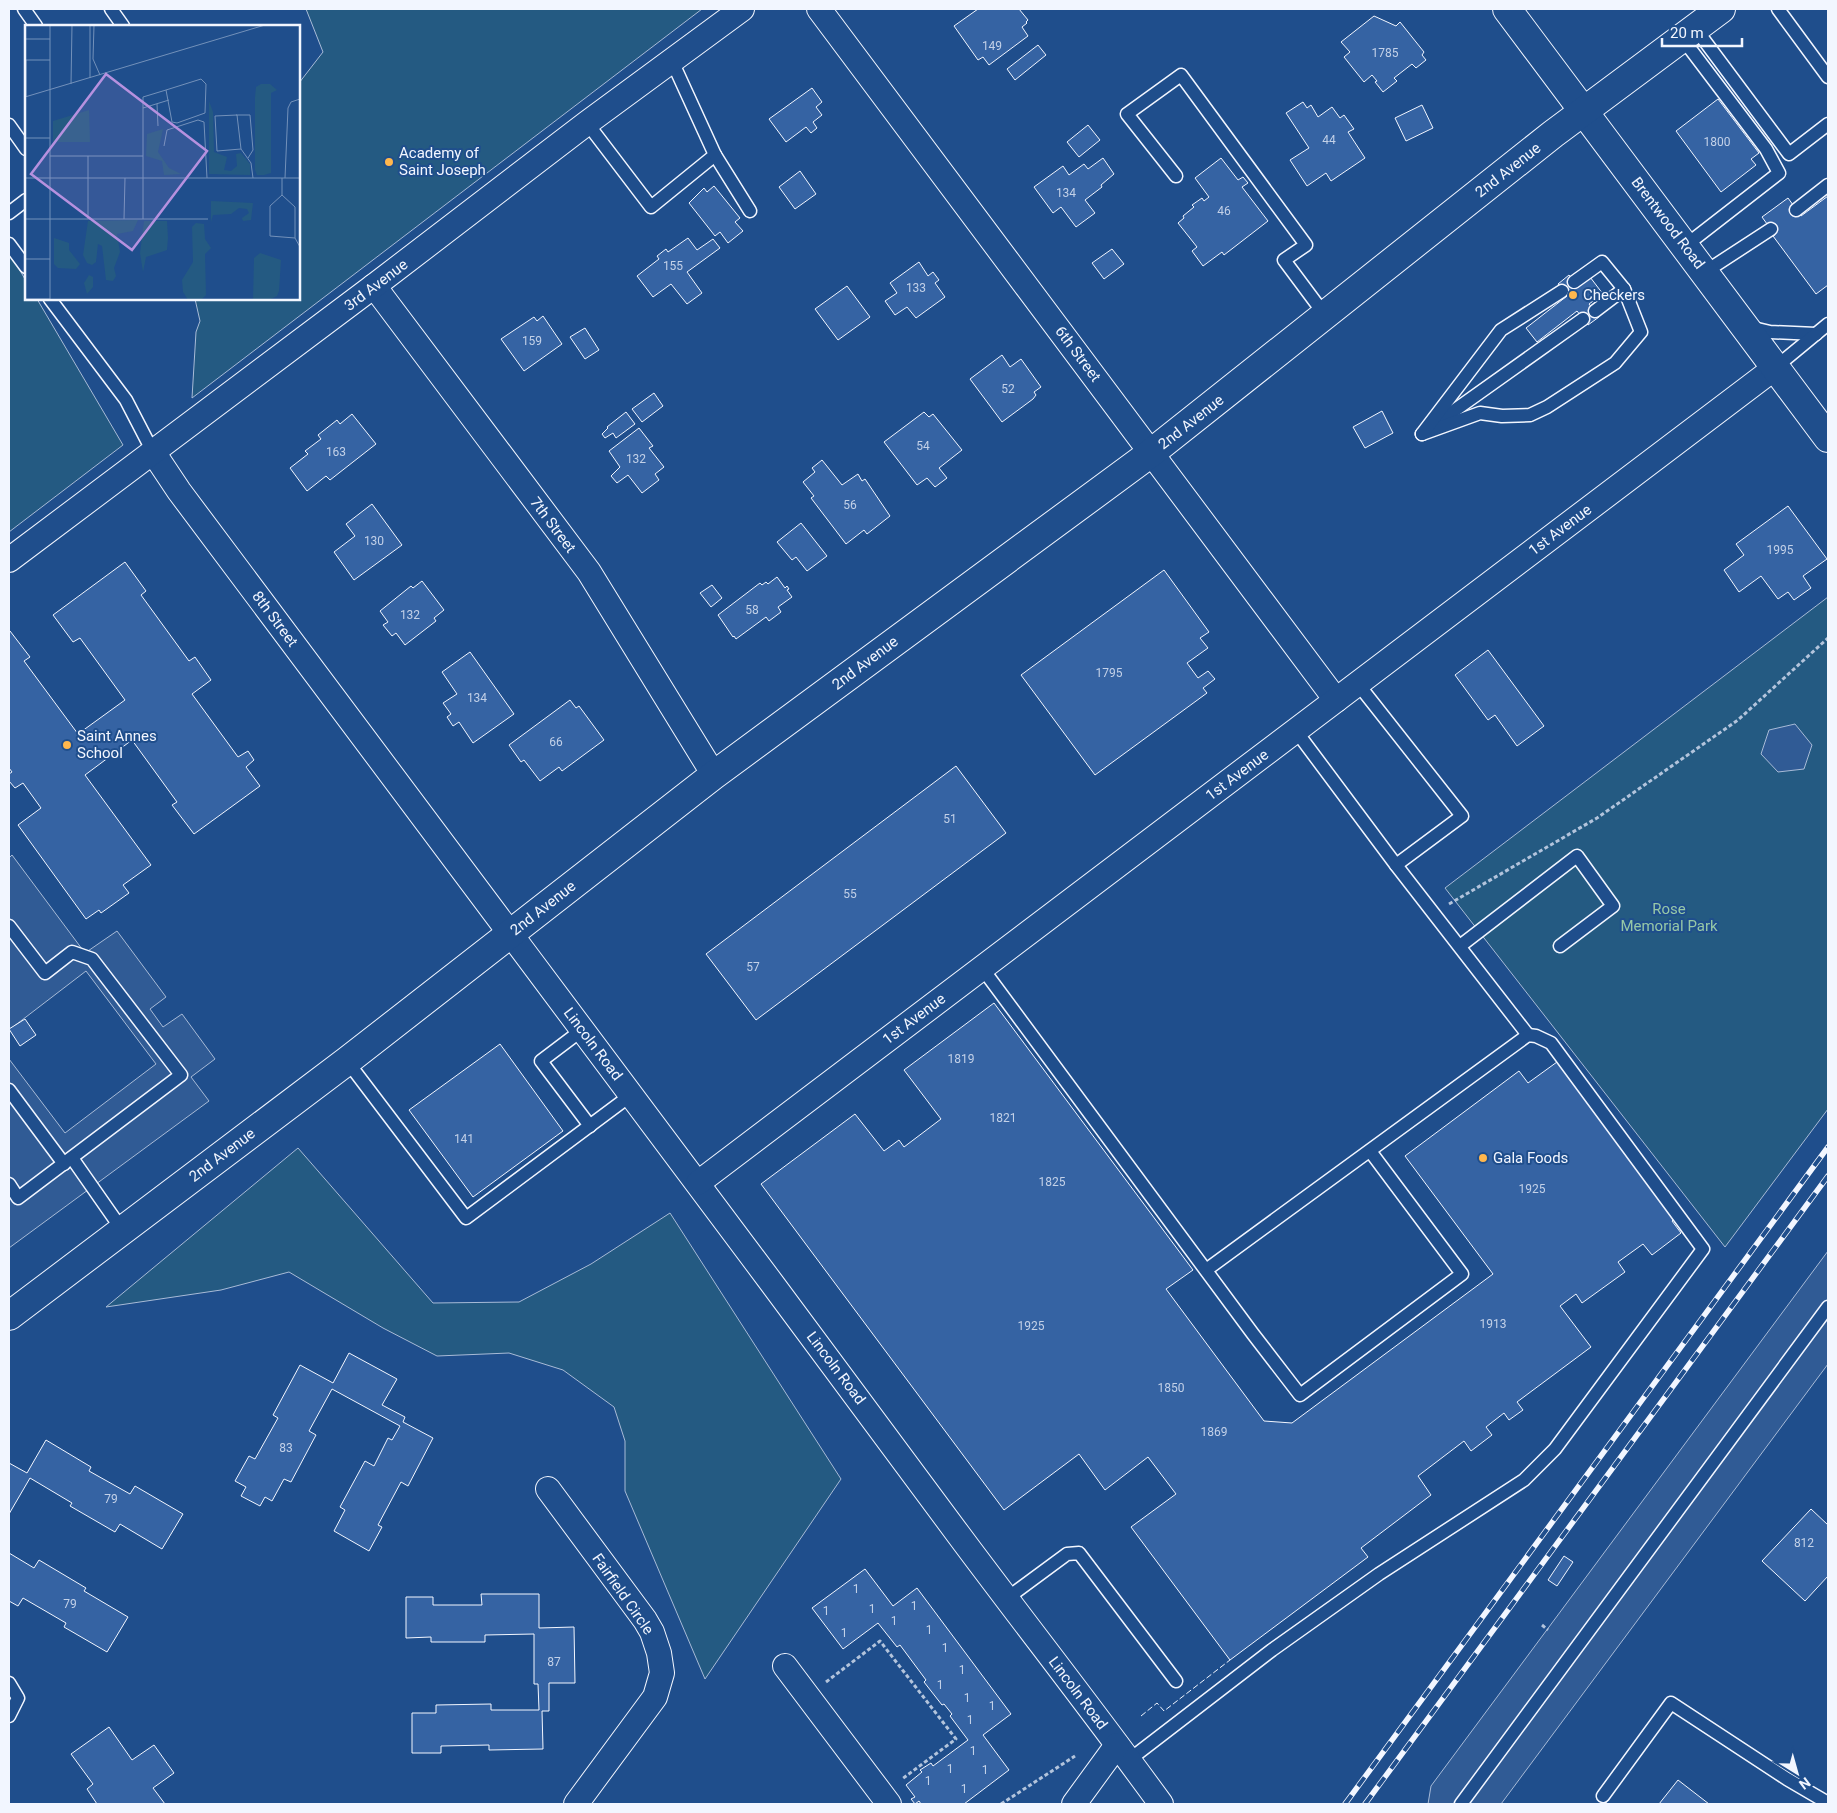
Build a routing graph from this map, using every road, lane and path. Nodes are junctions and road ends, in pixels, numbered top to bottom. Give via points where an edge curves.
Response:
1 (24, 9) edge
2 (111, 9) edge
3 (742, 9) edge
4 (820, 9) edge
5 (1507, 9) edge
6 (1721, 9) edge
7 (1778, 9) edge
8 (35, 25) edge
9 (122, 25) edge
10 (1688, 33) junction
11 (672, 60) junction
12 (1828, 77) edge
13 (1584, 111) junction
14 (587, 123) junction
15 (9, 124) edge
16 (1828, 124) edge
17 (25, 148) edge
18 (716, 155) junction
19 (1176, 176) dead end
20 (1828, 185) edge
21 (25, 201) edge
22 (1796, 210) dead end
23 (750, 211) dead end
24 (9, 213) edge
25 (1771, 230) dead end
26 (9, 244) edge
27 (1685, 246) junction
28 (25, 266) edge
29 (1705, 272) junction
30 (1574, 282) dead end
31 (374, 286) junction
32 (1624, 289) junction
33 (1562, 291) dead end
34 (51, 300) edge
35 (1595, 311) dead end
36 (1325, 315) junction
37 (1583, 318) dead end
38 (1828, 324) edge
39 (1745, 326) junction
40 (1816, 334) junction
41 (1776, 367) junction
42 (1422, 434) junction
43 (1828, 438) edge
44 (153, 452) junction
45 (1151, 453) junction
46 (9, 560) edge
47 (1828, 638) edge
48 (1358, 684) junction
49 (1336, 700) junction
50 (1296, 731) junction
51 (714, 775) junction
52 (1396, 865) junction
53 (1433, 912) junction
54 (9, 926) edge
55 (511, 933) junction
56 (1460, 946) junction
57 (1560, 946) dead end
58 (982, 968) junction
59 (582, 1030) junction
60 (1528, 1035) junction
61 (347, 1061) junction
62 (9, 1090) edge
63 (631, 1095) junction
64 (590, 1126) junction
65 (1370, 1151) junction
66 (68, 1161) junction
67 (698, 1183) junction
68 (9, 1184) edge
69 (14, 1201) edge
70 (123, 1230) junction
71 (1206, 1270) junction
72 (1828, 1307) edge
73 (9, 1316) edge
74 (548, 1490) dead end
75 (1006, 1598) junction
76 (1542, 1625) dead end
77 (1548, 1630) dead end
78 (784, 1666) dead end
79 (1176, 1680) dead end
80 (9, 1683) edge
81 (808, 1696) junction
82 (9, 1716) edge
83 (1123, 1752) junction
84 (1075, 1756) dead end
85 (1603, 1796) dead end
86 (885, 1799) edge
87 (1828, 1803) edge
88 (576, 1804) edge
89 (1001, 1804) edge
90 (1074, 1804) edge
91 (1161, 1804) edge
92 (1461, 1804) edge

1 - 8 lane
2 - 9 lane
3 - 11 street, 3rd Avenue
4 - 45 street, 6th Street
5 - 13 street, Brentwood Road
6 - 10 street, 2nd Avenue
7 - 12 lane
10 - 13 street, 2nd Avenue
10 - 16 lane via 1789,154
10 - 27 lane via 1779,173
11 - 14 street, 3rd Avenue
11 - 18 lane
13 - 27 street, Brentwood Road
13 - 36 street, 2nd Avenue
14 - 18 lane via 651,207
14 - 31 street, 3rd Avenue
15 - 17 lane
18 - 23 lane
19 - 36 lane via 1127,114 1181,75 1306,245 1284,260
20 - 22 lane
21 - 24 lane
25 - 29 lane
26 - 28 lane
27 - 29 street, Brentwood Road
29 - 39 street, Brentwood Road
30 - 32 lane via 1602,262
31 - 44 street, 3rd Avenue
31 - 51 street, 7th Street via 589,572
32 - 35 lane
32 - 42 lane via 1641,332 1615,363 1530,415 1480,414
33 - 42 lane via 1501,330
34 - 44 lane, 8th Street via 126,400
36 - 45 street, 2nd Avenue
37 - 42 lane
38 - 40 lane
39 - 40 lane via 1770,332
39 - 41 street, Brentwood Road
40 - 41 lane
41 - 43 street, Brentwood Road
41 - 48 street, 1st Avenue
44 - 46 street, 3rd Avenue
44 - 55 street, 8th Street
45 - 49 street, 6th Street
45 - 51 street, 2nd Avenue
47 - 53 path via 1738,720 1597,818
48 - 49 street, 1st Avenue
48 - 52 lane via 1462,816
49 - 50 street, 1st Avenue
50 - 52 lane
50 - 58 street, 1st Avenue
51 - 55 street, 2nd Avenue
52 - 53 lane
53 - 56 lane
54 - 66 lane via 45,973 72,952 92,959 181,1075
55 - 59 street, Lincoln Road
55 - 61 street, 2nd Avenue
56 - 57 lane via 1577,856 1613,906
56 - 60 lane
58 - 67 street, 1st Avenue
58 - 71 lane
59 - 63 street, Lincoln Road
59 - 64 lane via 540,1061
60 - 65 lane
60 - 83 lane via 1551,1043 1704,1249 1554,1449 1524,1480 1371,1579
61 - 64 lane via 466,1218
61 - 70 street, 2nd Avenue
62 - 66 lane
63 - 64 lane
63 - 67 street, Lincoln Road
65 - 71 lane
65 - 71 lane via 1462,1274 1300,1395
66 - 69 lane
66 - 70 lane
67 - 75 street, Lincoln Road
68 - 69 lane
70 - 73 street, 2nd Avenue
72 - 92 lane
74 - 88 street, Fairfield Circle via 645,1620 659,1653 662,1673 655,1697
75 - 79 lane via 1067,1554 1079,1553
75 - 83 street, Lincoln Road
76 - 77 path
78 - 81 street
80 - 82 lane via 18,1698
81 - 86 street
81 - 86 path via 880,1641 956,1739
83 - 90 street, Lincoln Road
83 - 91 street
84 - 89 path
85 - 87 lane via 1671,1702 1786,1779

